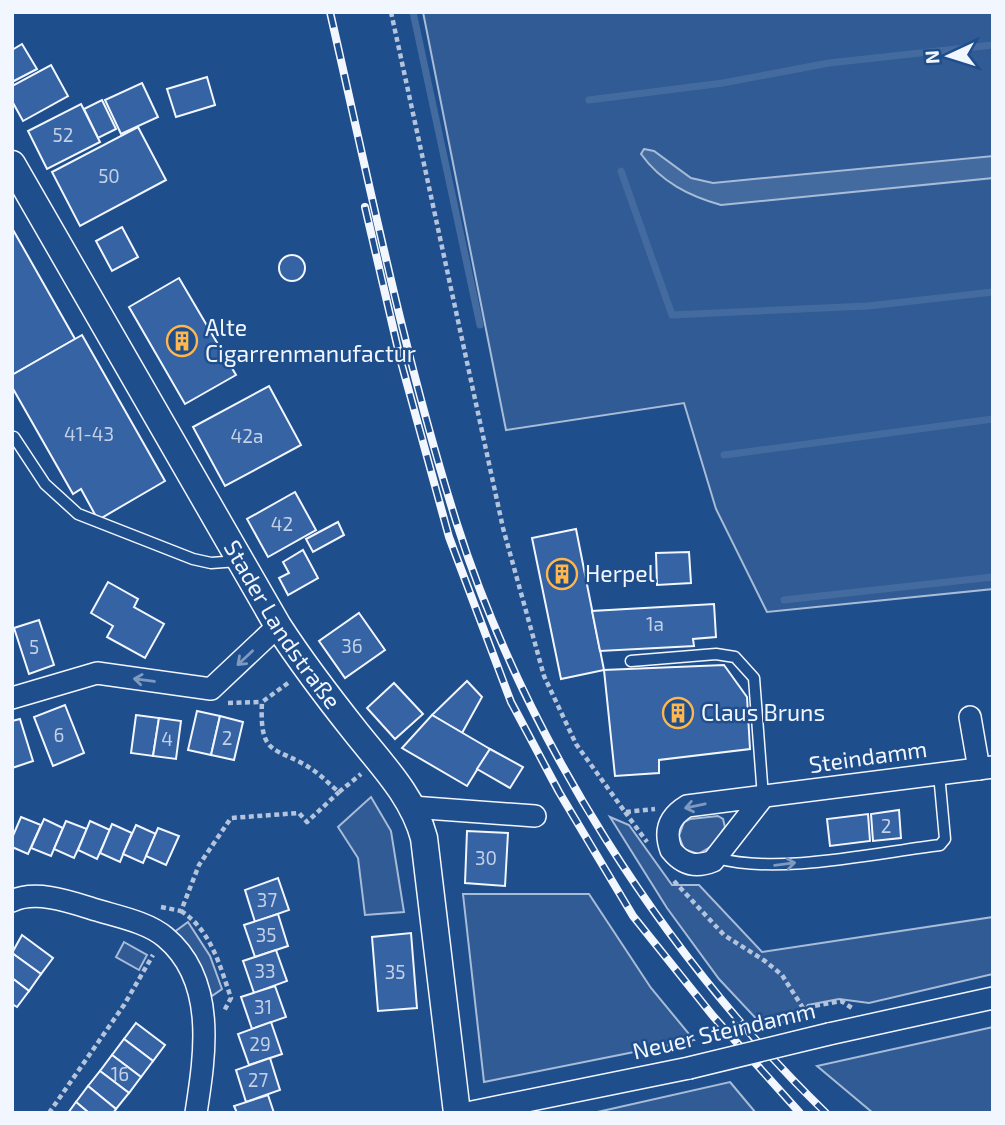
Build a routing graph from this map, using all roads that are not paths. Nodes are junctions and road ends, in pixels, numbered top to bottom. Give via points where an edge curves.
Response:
1 (12, 164) edge
2 (14, 437) edge
3 (240, 561) junction
4 (278, 626) junction
5 (631, 661) dead end
6 (12, 698) edge
7 (970, 717) dead end
8 (986, 768) edge
9 (939, 774) junction
10 (763, 797) junction
11 (412, 807) junction
12 (535, 816) dead end
13 (717, 858) junction
14 (12, 901) edge
15 (993, 998) edge
16 (196, 1113) edge
17 (457, 1113) edge
18 (467, 1113) edge

1 - 3 street, Stader Landstraße
2 - 3 lane via 44,484 78,514 193,559 211,564
3 - 4 street, Stader Landstraße
4 -> 6 street via 211,689 97,673
4 - 11 street, Stader Landstraße
5 - 10 lane via 716,654 735,657 754,678
7 - 8 street, Steindamm
8 - 9 street, Steindamm
9 - 10 street, Steindamm
13 -> 9 lane via 768,866 940,845 945,839
10 - 13 street
10 -> 13 street, Steindamm via 687,806 675,815 667,831 677,858 694,865
11 - 12 street
11 - 17 street, Stader Landstraße via 424,838
14 - 16 street via 40,896 143,925 164,936 186,960 198,991 206,1042
15 - 18 street, Neuer Steindamm, bridge

